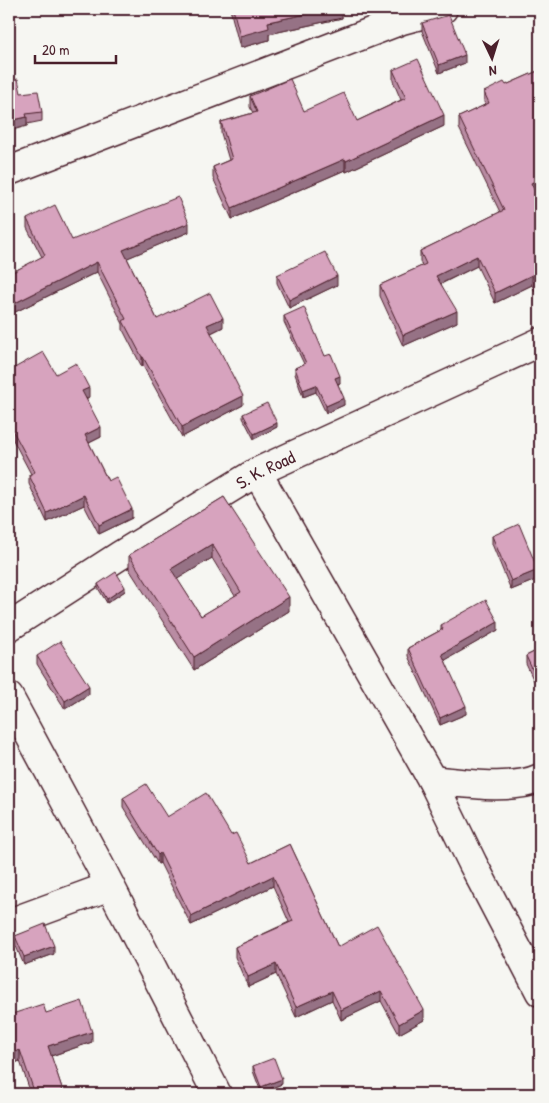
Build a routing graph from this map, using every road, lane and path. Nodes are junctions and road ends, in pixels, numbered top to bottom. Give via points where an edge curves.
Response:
1 (443, 9) edge
2 (9, 171) edge
3 (540, 342) edge
4 (258, 472) junction
5 (9, 627) edge
6 (9, 697) edge
7 (540, 778) edge
8 (432, 780) junction
9 (110, 886) junction
10 (9, 922) edge
11 (540, 992) edge
12 (217, 1094) edge

1 - 2 street via 402,20
3 - 4 street, S. K. Road
4 - 5 street, S. K. Road
4 - 8 street
6 - 9 street
7 - 8 street via 530,783 489,784
8 - 11 street
9 - 10 street
9 - 12 street

